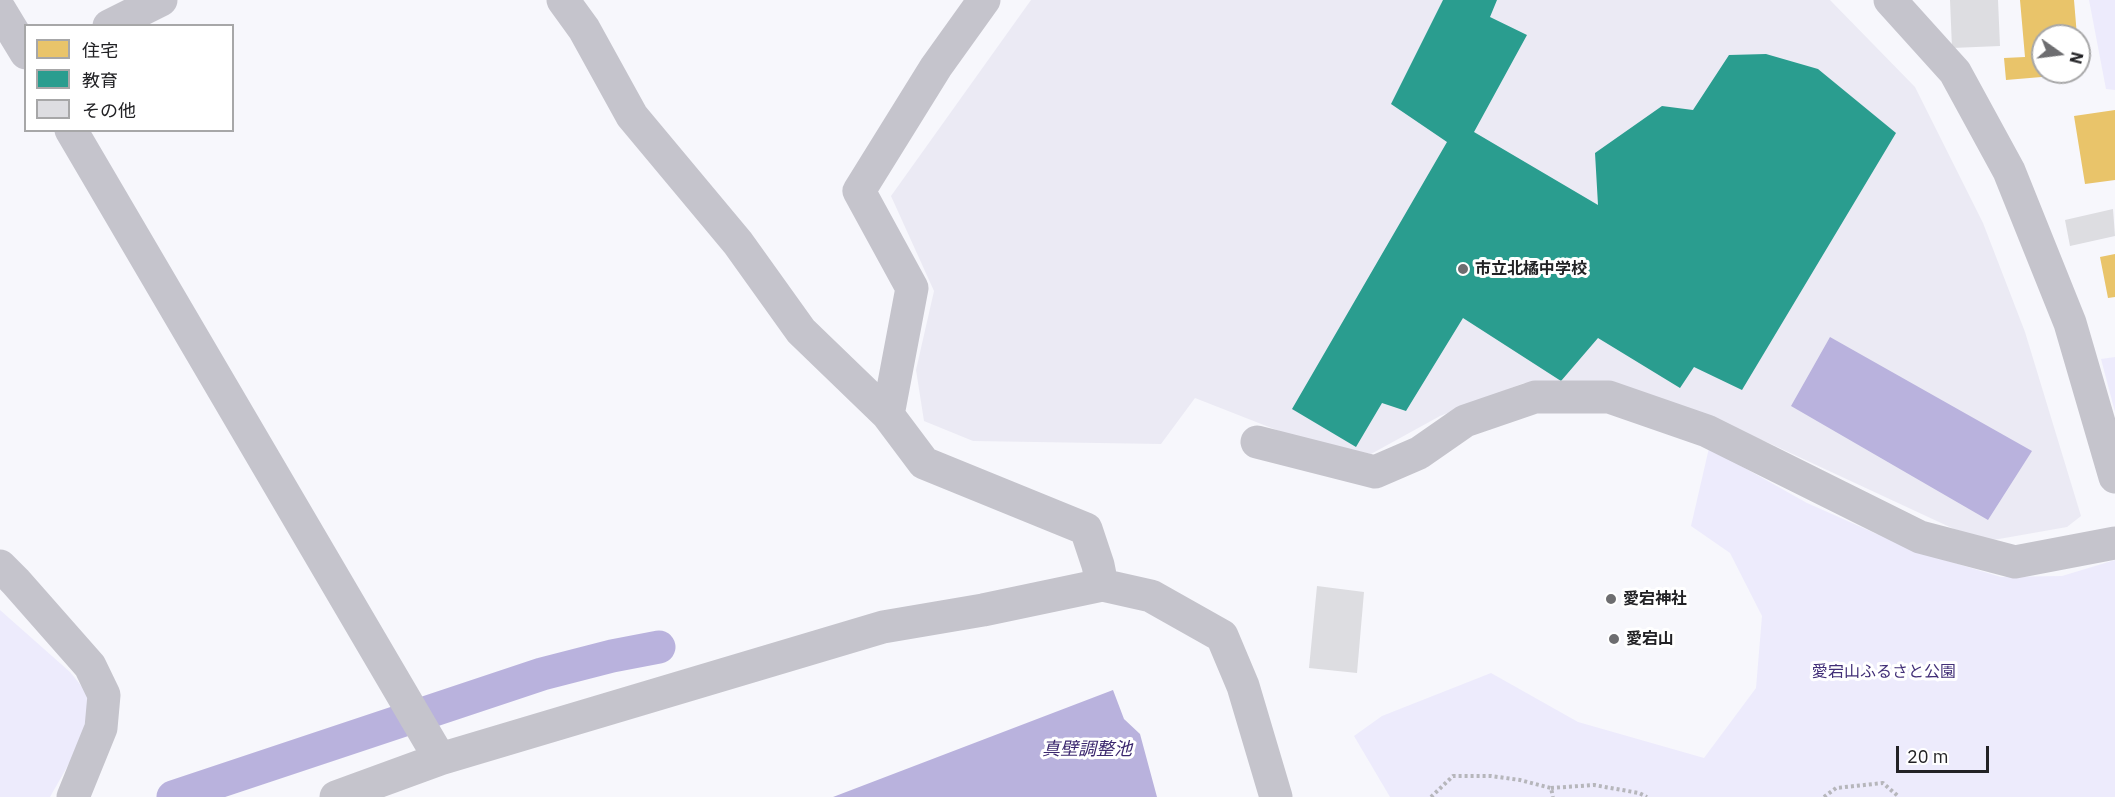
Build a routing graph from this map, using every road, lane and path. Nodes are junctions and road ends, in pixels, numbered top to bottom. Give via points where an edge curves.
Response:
1 (563, 0) edge
2 (984, 0) edge
3 (1890, 0) edge
4 (153, 2) edge
5 (0, 10) edge
6 (113, 24) edge
7 (24, 50) edge
8 (72, 132) edge
9 (888, 415) junction
10 (1257, 442) dead end
11 (2115, 477) edge
12 (2115, 543) edge
13 (0, 566) edge
14 (1102, 585) junction
15 (440, 759) junction
16 (1551, 788) junction
17 (73, 797) edge
18 (336, 797) edge
19 (1276, 797) edge
20 (1431, 797) edge
21 (1553, 797) edge
22 (1647, 797) edge
23 (1824, 797) edge
24 (1899, 797) edge

1 - 9 street via 584,29 632,116 738,243 801,331
2 - 9 street via 936,66 859,191 912,288
3 - 11 street via 1955,72 2009,171 2070,323
4 - 6 street
5 - 7 street
8 - 15 street
9 - 14 street via 924,463 1086,529
10 - 12 street via 1375,472 1419,453 1465,421 1535,397 1608,397 1707,431 1920,537 2015,562
13 - 17 street via 90,666 104,695 101,728
14 - 15 street via 883,627
14 - 19 street via 1151,596 1222,636 1243,686
15 - 18 street
16 - 20 path via 1491,776 1453,776
16 - 21 path
16 - 22 path via 1594,785
23 - 24 path via 1836,788 1883,783

